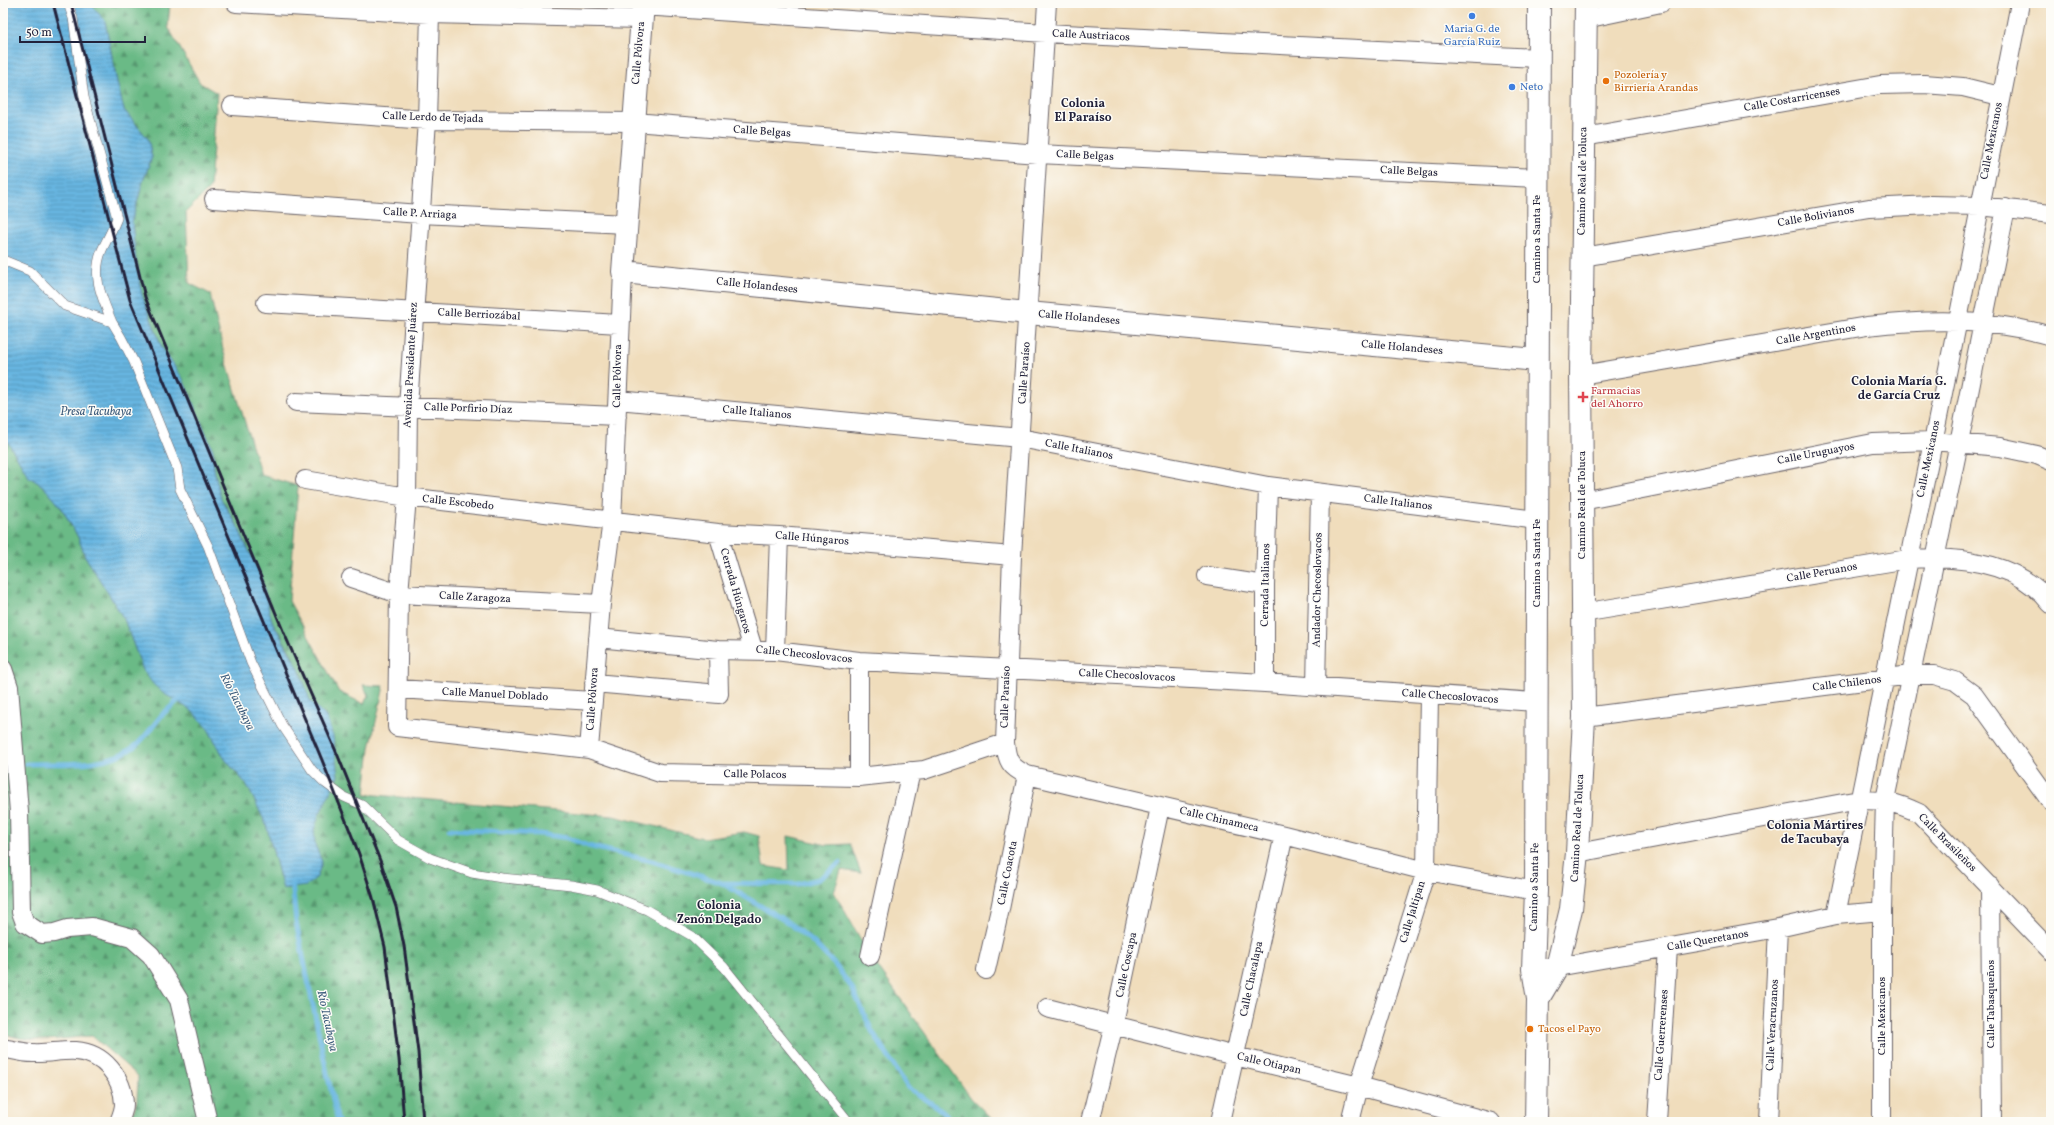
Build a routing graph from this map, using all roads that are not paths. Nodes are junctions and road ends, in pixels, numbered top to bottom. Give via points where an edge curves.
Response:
1 (68, 3) edge
2 (236, 3) edge
3 (1047, 3) edge
4 (1539, 3) edge
5 (1661, 3) edge
6 (2020, 3) edge
7 (429, 9) edge
8 (643, 9) edge
9 (1585, 11) edge
10 (1045, 33) junction
11 (1538, 58) junction
12 (2000, 96) junction
13 (232, 106) dead end
14 (427, 120) junction
15 (634, 122) junction
16 (1584, 137) junction
17 (1038, 154) junction
18 (1537, 178) junction
19 (214, 199) dead end
20 (1980, 206) junction
21 (2006, 208) junction
22 (420, 214) junction
23 (2051, 214) edge
24 (626, 224) junction
25 (1583, 257) junction
26 (3, 260) edge
27 (622, 272) junction
28 (266, 303) dead end
29 (415, 311) junction
30 (1028, 313) junction
31 (1958, 320) junction
32 (112, 322) junction
33 (1982, 322) junction
34 (619, 324) junction
35 (2051, 336) edge
36 (1536, 360) junction
37 (1581, 375) junction
38 (296, 402) dead end
39 (408, 407) junction
40 (617, 408) junction
41 (1020, 438) junction
42 (1933, 441) junction
43 (1960, 443) junction
44 (2051, 461) edge
45 (305, 480) dead end
46 (1268, 486) junction
47 (1320, 493) junction
48 (407, 497) junction
49 (1582, 500) junction
50 (612, 520) junction
51 (1537, 520) junction
52 (718, 533) junction
53 (779, 536) junction
54 (1012, 556) junction
55 (1935, 557) junction
56 (1908, 559) junction
57 (1207, 576) dead end
58 (351, 578) dead end
59 (1265, 586) junction
60 (399, 594) junction
61 (601, 604) junction
62 (2051, 604) edge
63 (1582, 613) junction
64 (598, 638) junction
65 (718, 650) junction
66 (752, 650) junction
67 (775, 651) junction
68 (859, 661) junction
69 (3, 669) edge
70 (1007, 670) junction
71 (1911, 675) junction
72 (1884, 679) junction
73 (1265, 683) junction
74 (1316, 686) junction
75 (398, 689) junction
76 (593, 692) junction
77 (1429, 696) junction
78 (1536, 702) junction
79 (1584, 717) junction
80 (397, 727) joint
81 (1004, 743) junction
82 (589, 749) junction
83 (917, 771) junction
84 (1027, 775) junction
85 (859, 777) junction
86 (1859, 800) junction
87 (1885, 800) junction
88 (2051, 802) edge
89 (1160, 807) junction
90 (1284, 835) junction
91 (1577, 853) junction
92 (1426, 871) junction
93 (1990, 886) junction
94 (1536, 891) junction
95 (1882, 911) junction
96 (1836, 915) junction
97 (1778, 928) junction
98 (1668, 948) junction
99 (2051, 951) edge
100 (870, 956) dead end
101 (1557, 968) junction
102 (1534, 969) junction
103 (986, 970) dead end
104 (1538, 999) junction
105 (1047, 1008) dead end
106 (1114, 1024) junction
107 (3, 1048) edge
108 (1235, 1056) junction
109 (1359, 1086) junction
110 (119, 1122) edge
111 (208, 1122) edge
112 (849, 1122) edge
113 (1090, 1122) edge
114 (1220, 1122) edge
115 (1350, 1122) edge
116 (1491, 1122) edge
117 (1536, 1122) edge
118 (1657, 1122) edge
119 (1768, 1122) edge
120 (1882, 1122) edge
121 (1992, 1122) edge

1 - 32 lane via 73,18 84,97 117,218 102,251 98,270 98,289
2 - 7 street, Calle Austriacos
3 - 10 street, Calle Paraíso
4 - 11 main road, Camino a Santa Fe
5 - 9 street
6 - 12 street, Calle Mexicanos
7 - 8 street, Calle Austriacos
7 - 14 street, Avenida Presidente Juárez
8 - 10 street, Calle Austriacos
8 - 15 main road, Calle Pólvora
9 - 16 main road, Camino Real de Toluca
10 - 11 street, Calle Austriacos
10 - 17 street, Calle Paraíso
11 - 18 main road, Camino a Santa Fe
12 - 16 street, Calle Costarricenses via 1963,87 1924,84 1880,85
12 - 20 street, Calle Mexicanos
13 - 14 street, Calle Lerdo de Tejada
14 - 15 street, Calle Lerdo de Tejada
14 - 22 street, Avenida Presidente Juárez
15 - 17 street, Calle Belgas
15 - 24 main road, Calle Pólvora
16 - 25 main road, Camino Real de Toluca
17 - 18 street, Calle Belgas
17 - 30 street, Calle Paraíso
18 - 36 main road, Camino a Santa Fe
19 - 22 street, Calle P. Arriaga
20 - 21 street, Calle Bolivianos
20 - 25 street, Calle Bolivianos via 1869,208
20 - 31 street, Calle Mexicanos
21 - 23 street, Calle Bolivianos
21 - 33 street, Calle Mexicanos
22 - 24 street, Calle P. Arriaga
22 - 29 street, Avenida Presidente Juárez
24 - 27 main road, Calle Pólvora
25 - 37 main road, Camino Real de Toluca
26 - 32 lane via 30,271 65,306
27 - 30 main road, Calle Holandeses
27 - 34 street, Calle Pólvora
28 - 29 street, Calle Berriozábal
29 - 34 street, Calle Berriozábal
29 - 39 street, Avenida Presidente Juárez
30 - 36 main road, Calle Holandeses
30 - 41 street, Calle Paraíso
31 - 33 street, Calle Argentinos
31 - 37 street, Calle Argentinos via 1909,321 1867,326
31 - 42 street, Calle Mexicanos
32 - 112 lane via 134,362 177,468 180,489 208,546 251,663 282,725 312,770 344,797 362,805 398,840 430,858 472,873 596,890 647,910 692,936 724,967
33 - 35 street, Calle Argentinos
33 - 43 street, Calle Mexicanos
34 - 40 street, Calle Pólvora
36 - 51 main road, Camino a Santa Fe
37 - 49 main road, Camino Real de Toluca
38 - 39 street, Calle Porfirio Díaz
39 - 40 street, Calle Porfirio Díaz
39 - 48 street, Avenida Presidente Juárez
40 - 41 street, Calle Italianos
40 - 50 street, Calle Pólvora
41 - 46 street, Calle Italianos
41 - 54 street, Calle Paraíso
42 - 43 street, Calle Uruguayos
42 - 49 street, Calle Uruguayos via 1873,443
42 - 56 street, Calle Mexicanos
43 - 44 street, Calle Uruguayos via 2000,447 2037,455
43 - 55 street, Calle Mexicanos
45 - 48 street, Calle Escobedo
46 - 47 street, Calle Italianos
46 - 59 street, Cerrada Italianos
47 - 51 street, Calle Italianos
47 - 74 street, Andador Checoslovacos
48 - 50 street, Calle Escobedo
48 - 60 street, Avenida Presidente Juárez
49 - 63 main road, Camino Real de Toluca
50 - 52 street, Calle Húngaros
50 - 61 street, Calle Pólvora
51 - 78 main road, Camino a Santa Fe
52 - 53 street, Calle Húngaros
52 - 66 street, Cerrada Húngaros
53 - 54 street, Calle Húngaros
53 - 67 street
54 - 70 street, Calle Paraíso
55 - 56 street, Calle Peruanos
55 - 62 street, Calle Peruanos via 1977,562 2005,571 2030,584
55 - 71 street, Calle Mexicanos
56 - 63 street, Calle Peruanos
56 - 72 street, Calle Mexicanos
57 - 59 street
58 - 60 street, Calle Zaragoza
59 - 73 street, Cerrada Italianos
60 - 61 street, Calle Zaragoza
60 - 75 street, Avenida Presidente Juárez
61 - 64 street, Calle Pólvora
63 - 79 main road, Camino Real de Toluca
64 - 65 street, Calle Checoslovacos
64 - 76 street, Calle Pólvora
65 - 66 street, Calle Checoslovacos
65 - 76 street via 719,694
66 - 67 street, Calle Checoslovacos
67 - 68 street, Calle Checoslovacos
68 - 70 street, Calle Checoslovacos
68 - 85 street
69 - 111 street via 10,687 19,812 21,912 24,923 42,934 92,927 132,938 151,955 179,1000
70 - 73 street, Calle Checoslovacos
70 - 81 street, Calle Paraíso
71 - 72 street, Calle Chilenos
71 - 87 street, Calle Mexicanos
71 - 88 street, Calle Chilenos via 1934,675 1955,681 1974,695
72 - 79 street, Calle Chilenos
72 - 86 street, Calle Mexicanos
73 - 74 street, Calle Checoslovacos
74 - 77 street, Calle Checoslovacos
75 - 76 street, Calle Manuel Doblado
75 - 80 street, Avenida Presidente Juárez
76 - 82 street, Calle Pólvora
77 - 78 street, Calle Checoslovacos
77 - 92 street, Calle Jaltipan
78 - 94 main road, Camino a Santa Fe
79 - 91 main road, Camino Real de Toluca
80 - 82 street, Calle Polacos
81 - 83 street
81 - 84 street, Calle Chinameca via 1007,760 1017,771
82 - 85 street, Calle Polacos via 660,773
83 - 85 street, Calle Polacos
83 - 100 street
84 - 89 street, Calle Chinameca
84 - 103 street, Calle Coacota
86 - 87 street, Calle Brasileños
86 - 91 street, Calle Brasileños
86 - 96 street, Calle Mexicanos
87 - 93 street, Calle Brasileños via 1919,813
87 - 95 street, Calle Mexicanos
89 - 90 street, Calle Chinameca
89 - 106 street, Calle Coscapa
90 - 92 street, Calle Chinameca
90 - 108 street, Calle Chacalapa
91 - 101 main road, Camino Real de Toluca via 1573,897
92 - 94 street, Calle Chinameca
92 - 109 street, Calle Jaltipan
93 - 99 street, Calle Brasileños
93 - 121 street, Calle Tabasqueños
94 - 102 main road, Camino a Santa Fe
95 - 96 street, Calle Queretanos
95 - 120 street, Calle Mexicanos
96 - 97 street, Calle Queretanos
97 - 98 street, Calle Queretanos
97 - 119 street, Calle Veracruzanos
98 - 101 street, Calle Queretanos
98 - 118 street, Calle Guerrerenses
101 - 102 street, Calle Queretanos
101 - 104 main road, Camino Real de Toluca
102 - 104 main road, Camino a Santa Fe
104 - 117 main road, Camino a Santa Fe
105 - 106 street, Calle Otiapan
106 - 108 street, Calle Otiapan
106 - 113 street, Calle Coscapa
107 - 110 street via 34,1054 76,1051 102,1061 113,1071 122,1086 124,1106
108 - 109 street, Calle Otiapan
108 - 114 street, Calle Chacalapa
109 - 115 street, Calle Jaltipan
109 - 116 street, Calle Otiapan

